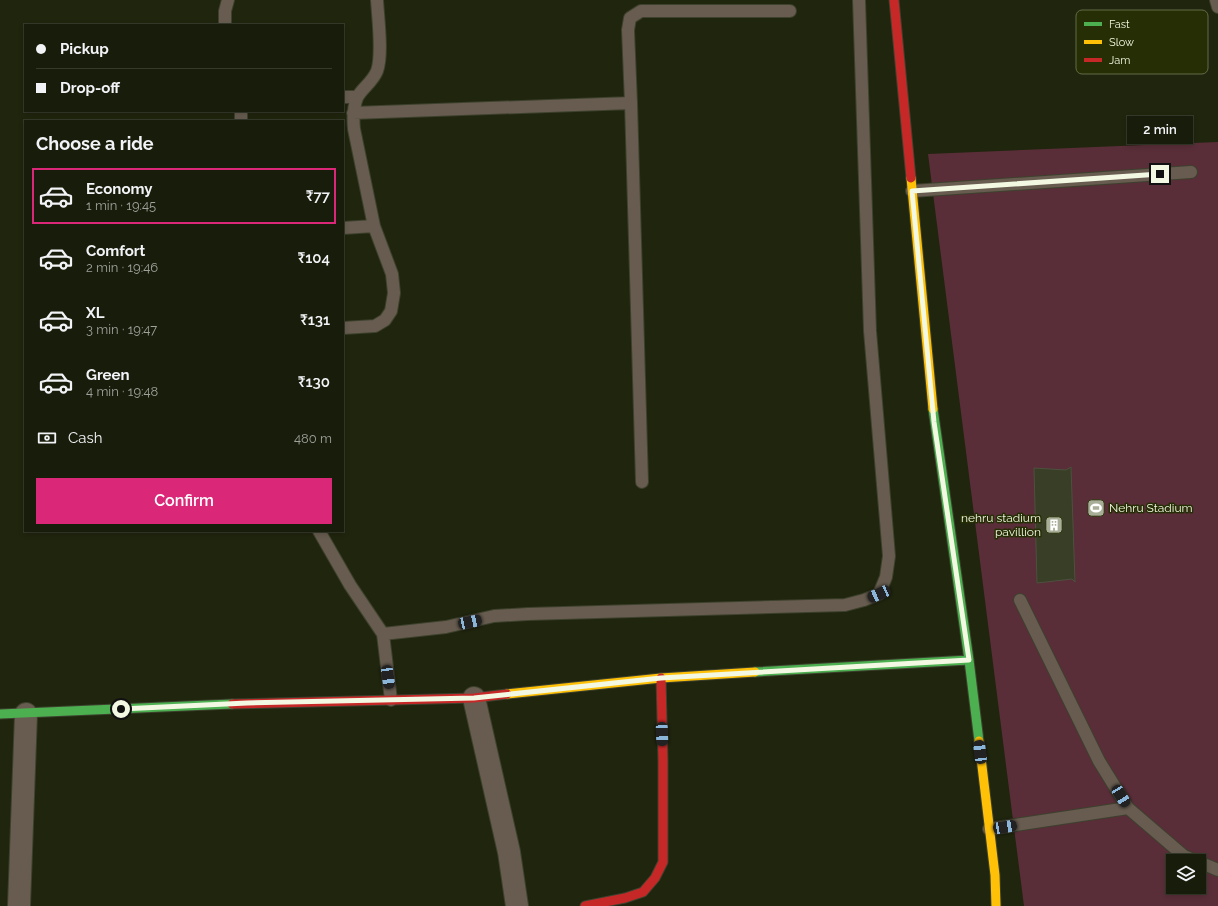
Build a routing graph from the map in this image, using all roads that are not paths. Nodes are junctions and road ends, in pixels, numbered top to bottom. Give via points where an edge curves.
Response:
1 (228, 0) edge
2 (376, 0) edge
3 (859, 0) edge
4 (894, 0) edge
5 (1216, 0) edge
6 (685, 6) edge
7 (1218, 7) edge
8 (790, 11) dead end
9 (225, 24) edge
10 (344, 97) edge
11 (357, 98) junction
12 (631, 102) junction
13 (353, 113) junction
14 (1191, 172) dead end
15 (912, 191) junction
16 (374, 226) junction
17 (344, 228) edge
18 (344, 328) edge
19 (642, 482) dead end
20 (320, 532) edge
21 (1020, 600) dead end
22 (383, 634) junction
23 (969, 660) junction
24 (661, 678) junction
25 (474, 698) junction
26 (391, 700) junction
27 (0, 714) edge
28 (26, 714) junction
29 (1128, 808) junction
30 (989, 829) junction
31 (1182, 854) edge
32 (1206, 865) edge
33 (1218, 870) edge
34 (19, 906) edge
35 (517, 906) edge
36 (586, 906) edge
37 (996, 906) edge

1 - 9 lane
2 - 11 lane via 380,45 378,70
3 - 22 lane via 870,331 889,556 886,576 879,594 845,605 494,616 446,627
4 - 15 main road
5 - 7 lane
6 - 8 lane
6 - 12 lane via 641,11 630,18 628,30
10 - 11 lane
11 - 13 lane
12 - 13 lane
12 - 19 lane
13 - 16 lane
14 - 15 lane
15 - 23 main road via 934,422
16 - 17 lane
16 - 18 lane via 392,274 394,293 391,311 385,320 375,326
20 - 22 lane via 350,585
21 - 29 lane via 1099,761
22 - 26 lane
23 - 24 main road
23 - 30 main road
24 - 25 main road
24 - 36 main road via 663,862 655,878 642,892
25 - 26 main road
25 - 35 street via 509,852
26 - 28 main road via 247,703
27 - 28 main road
28 - 34 street
29 - 30 lane
29 - 31 lane
30 - 37 main road
32 - 33 lane

